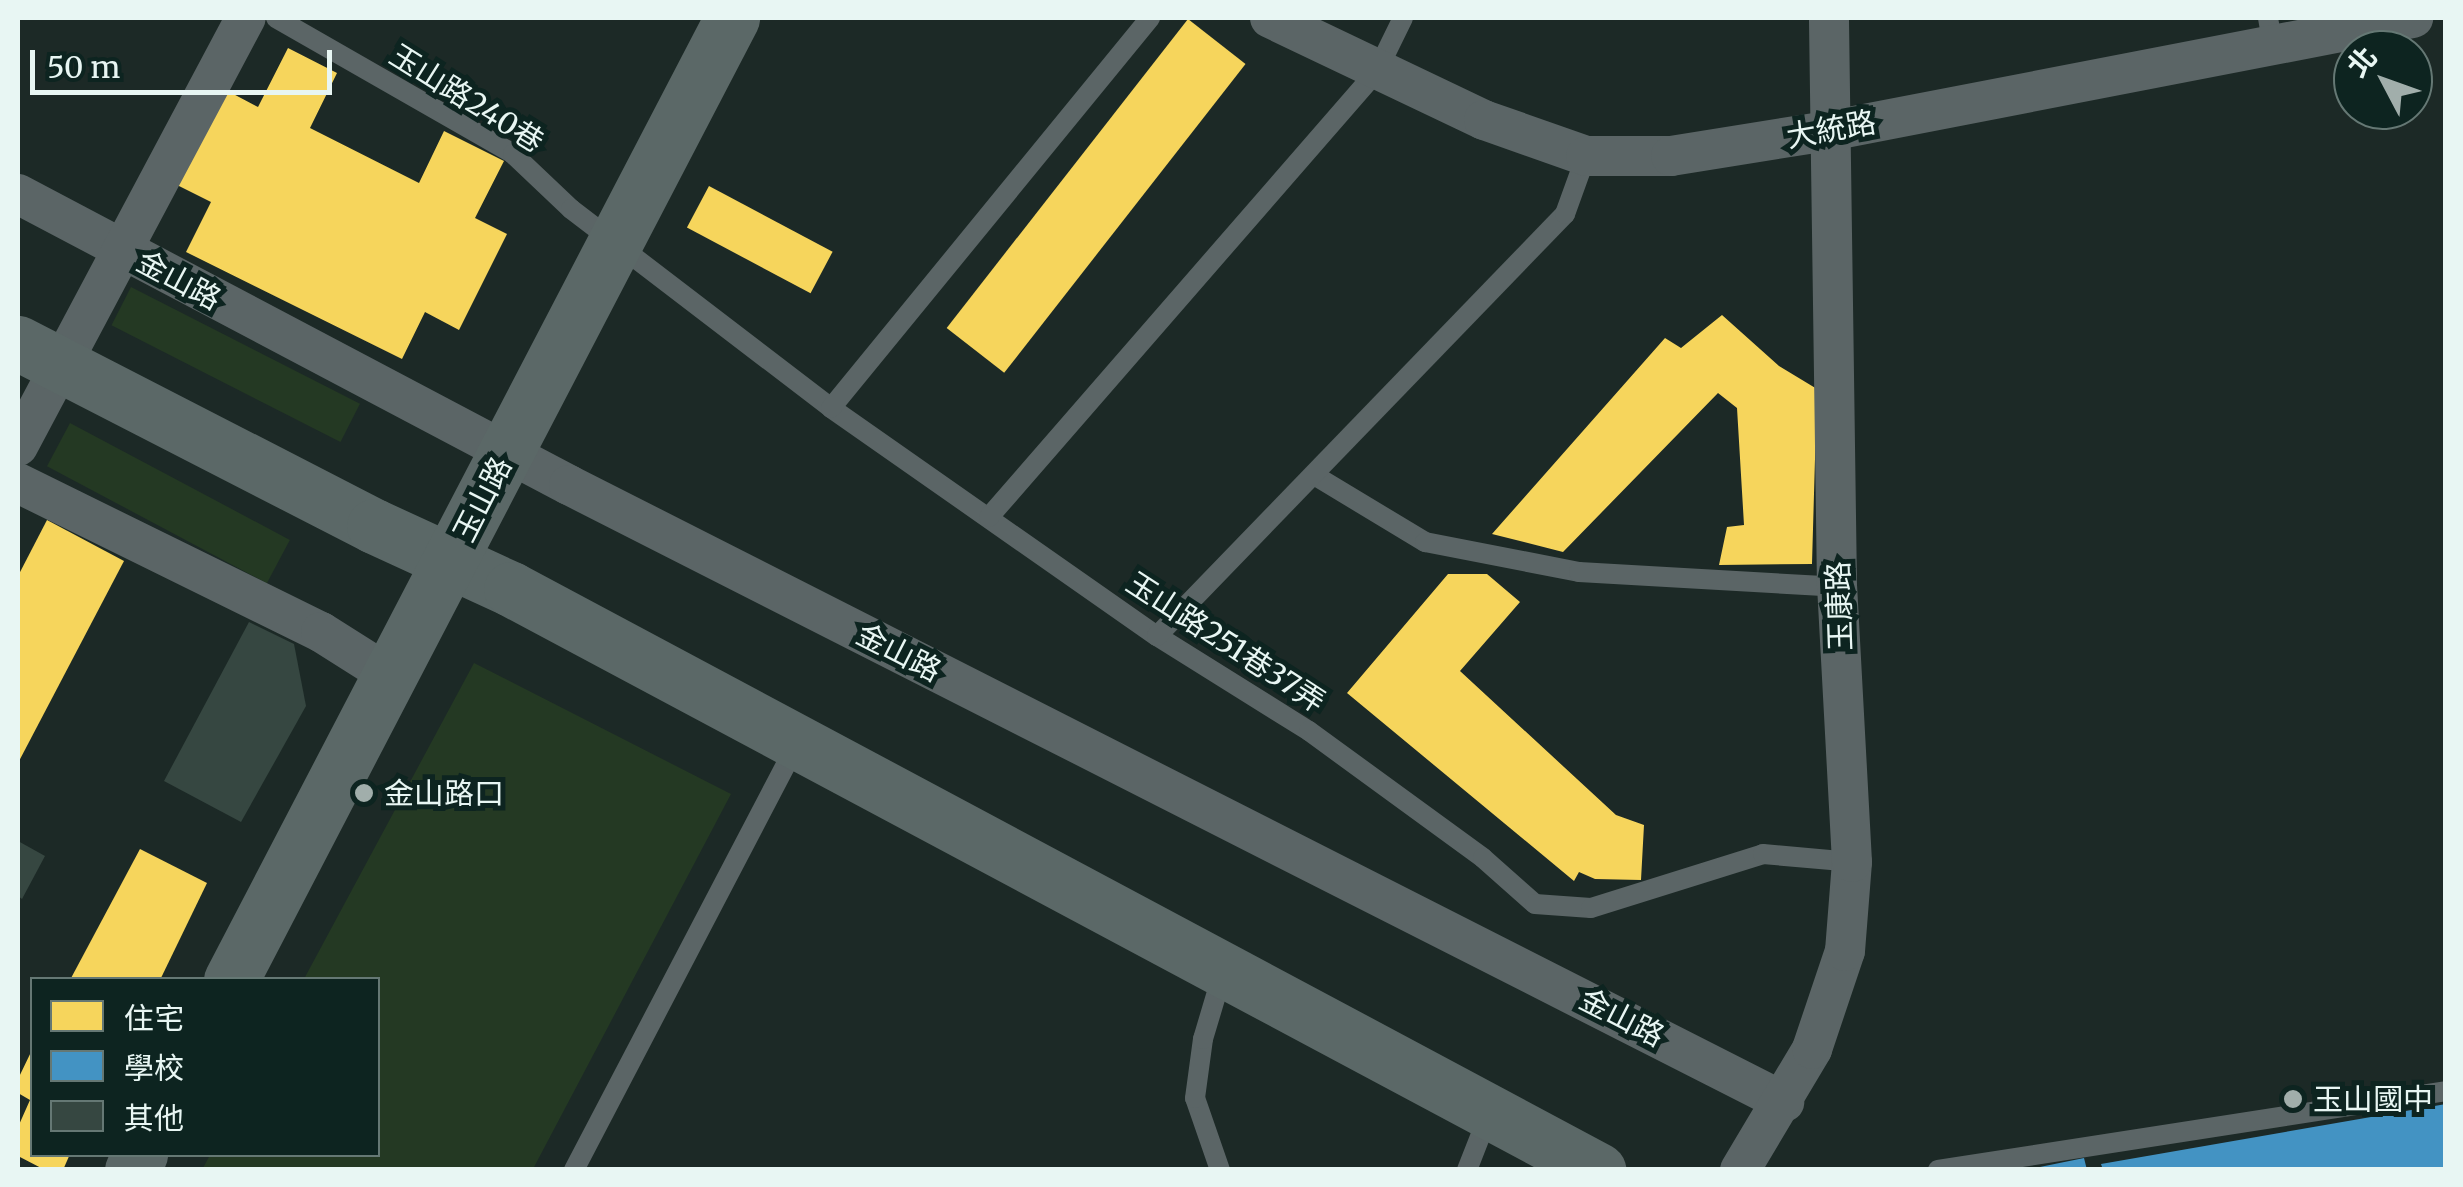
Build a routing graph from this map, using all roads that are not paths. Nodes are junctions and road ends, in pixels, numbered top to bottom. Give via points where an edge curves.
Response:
1 (246, 18) edge
2 (276, 18) edge
3 (732, 18) edge
4 (1150, 18) edge
5 (1270, 18) edge
6 (1404, 18) edge
7 (1829, 18) edge
8 (2413, 18) edge
9 (2271, 31) edge
10 (1377, 71) junction
11 (1834, 130) junction
12 (1586, 156) junction
13 (18, 194) edge
14 (617, 242) junction
15 (123, 251) junction
16 (38, 354) edge
17 (831, 408) junction
18 (18, 446) edge
19 (506, 452) junction
20 (1314, 475) junction
21 (18, 483) edge
22 (988, 517) junction
23 (451, 561) junction
24 (1838, 587) junction
25 (1157, 636) junction
26 (389, 675) junction
27 (798, 744) junction
28 (1852, 862) junction
29 (1223, 970) junction
30 (233, 977) edge
31 (2446, 1090) edge
32 (1784, 1102) junction
33 (1490, 1112) junction
34 (574, 1170) edge
35 (1220, 1170) edge
36 (1466, 1170) edge
37 (1598, 1170) edge
38 (1740, 1170) edge
39 (1938, 1170) edge

1 - 15 street
2 - 14 lane, 玉山路240巷 via 513,154
3 - 14 street, 玉山路
4 - 17 lane
5 - 10 street, 大統路
6 - 10 lane
7 - 11 street, 玉康路
8 - 9 street, 大統路
9 - 11 street, 大統路
10 - 12 street, 大統路 via 1484,120
10 - 22 lane
11 - 12 street, 大統路 via 1671,156
11 - 24 street, 玉康路
12 - 20 lane via 1565,214
13 - 15 street, 金山路
14 - 17 lane, 玉山路251巷37弄
14 - 19 street, 玉山路
15 - 16 street
15 - 19 street, 金山路
16 - 18 street
16 - 23 street
17 - 22 lane, 玉山路251巷37弄
19 - 23 street, 玉山路
19 - 32 street, 金山路
20 - 24 lane via 1425,542 1579,572
20 - 25 lane
21 - 26 street via 321,632
22 - 25 lane, 玉山路251巷37弄
23 - 26 street, 玉山路
23 - 27 street
24 - 28 street, 玉康路
25 - 28 lane, 玉山路251巷37弄 via 1309,731 1535,904 1591,908 1764,854
26 - 30 street, 玉山路
27 - 29 street
27 - 34 lane
28 - 32 street, 玉康路 via 1845,951 1812,1050
29 - 33 street
29 - 35 lane via 1195,1098
31 - 39 lane
32 - 38 street, 玉康路
33 - 36 lane
33 - 37 street via 1540,1147

